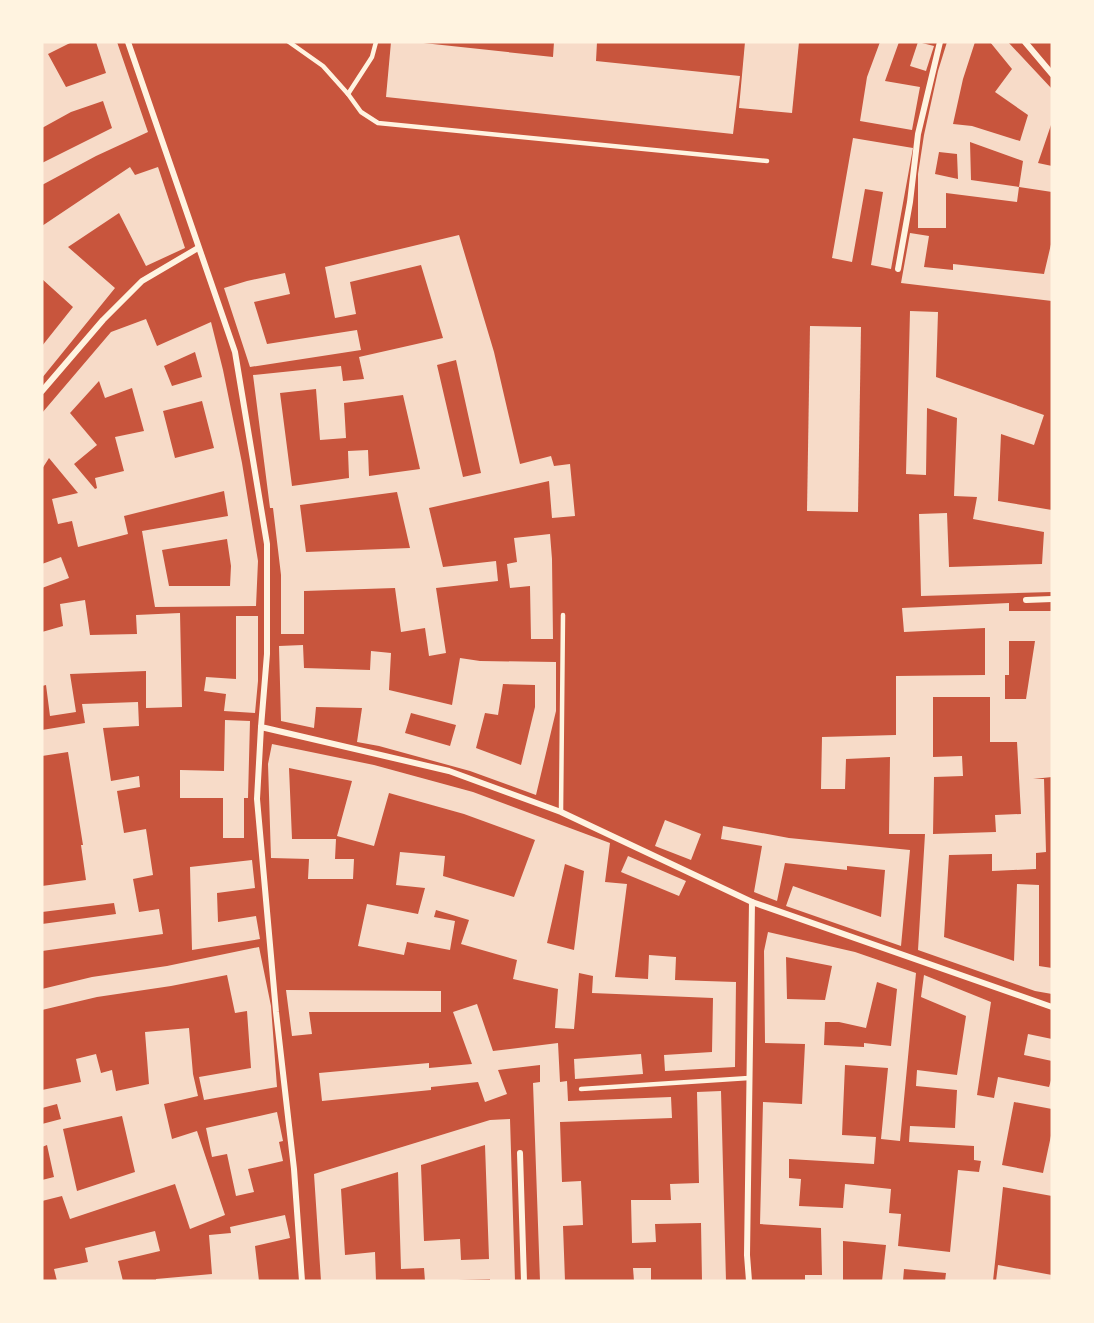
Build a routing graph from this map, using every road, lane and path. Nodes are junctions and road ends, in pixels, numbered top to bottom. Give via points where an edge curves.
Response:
1 (128, 42) edge
2 (289, 42) edge
3 (376, 42) edge
4 (940, 42) edge
5 (1025, 42) edge
6 (1052, 74) edge
7 (348, 94) junction
8 (767, 161) dead end
9 (198, 248) junction
10 (898, 269) dead end
11 (42, 391) edge
12 (1052, 599) edge
13 (1026, 600) dead end
14 (562, 615) dead end
15 (261, 727) junction
16 (561, 812) junction
17 (752, 902) junction
18 (1052, 1007) edge
19 (749, 1078) junction
20 (581, 1089) dead end
21 (520, 1153) dead end
22 (302, 1281) edge
23 (524, 1281) edge
24 (749, 1281) edge

1 - 9 street
2 - 7 lane via 323,66
3 - 7 lane via 372,57
4 - 10 street via 918,134
5 - 6 street
7 - 8 lane via 361,112 378,123
9 - 11 street via 142,281
9 - 15 street via 236,352 267,544 267,654
12 - 13 street
14 - 16 lane
15 - 16 street via 449,771
15 - 22 street via 258,799
16 - 17 street
17 - 18 street
17 - 19 street
19 - 20 lane
19 - 24 street
21 - 23 street

